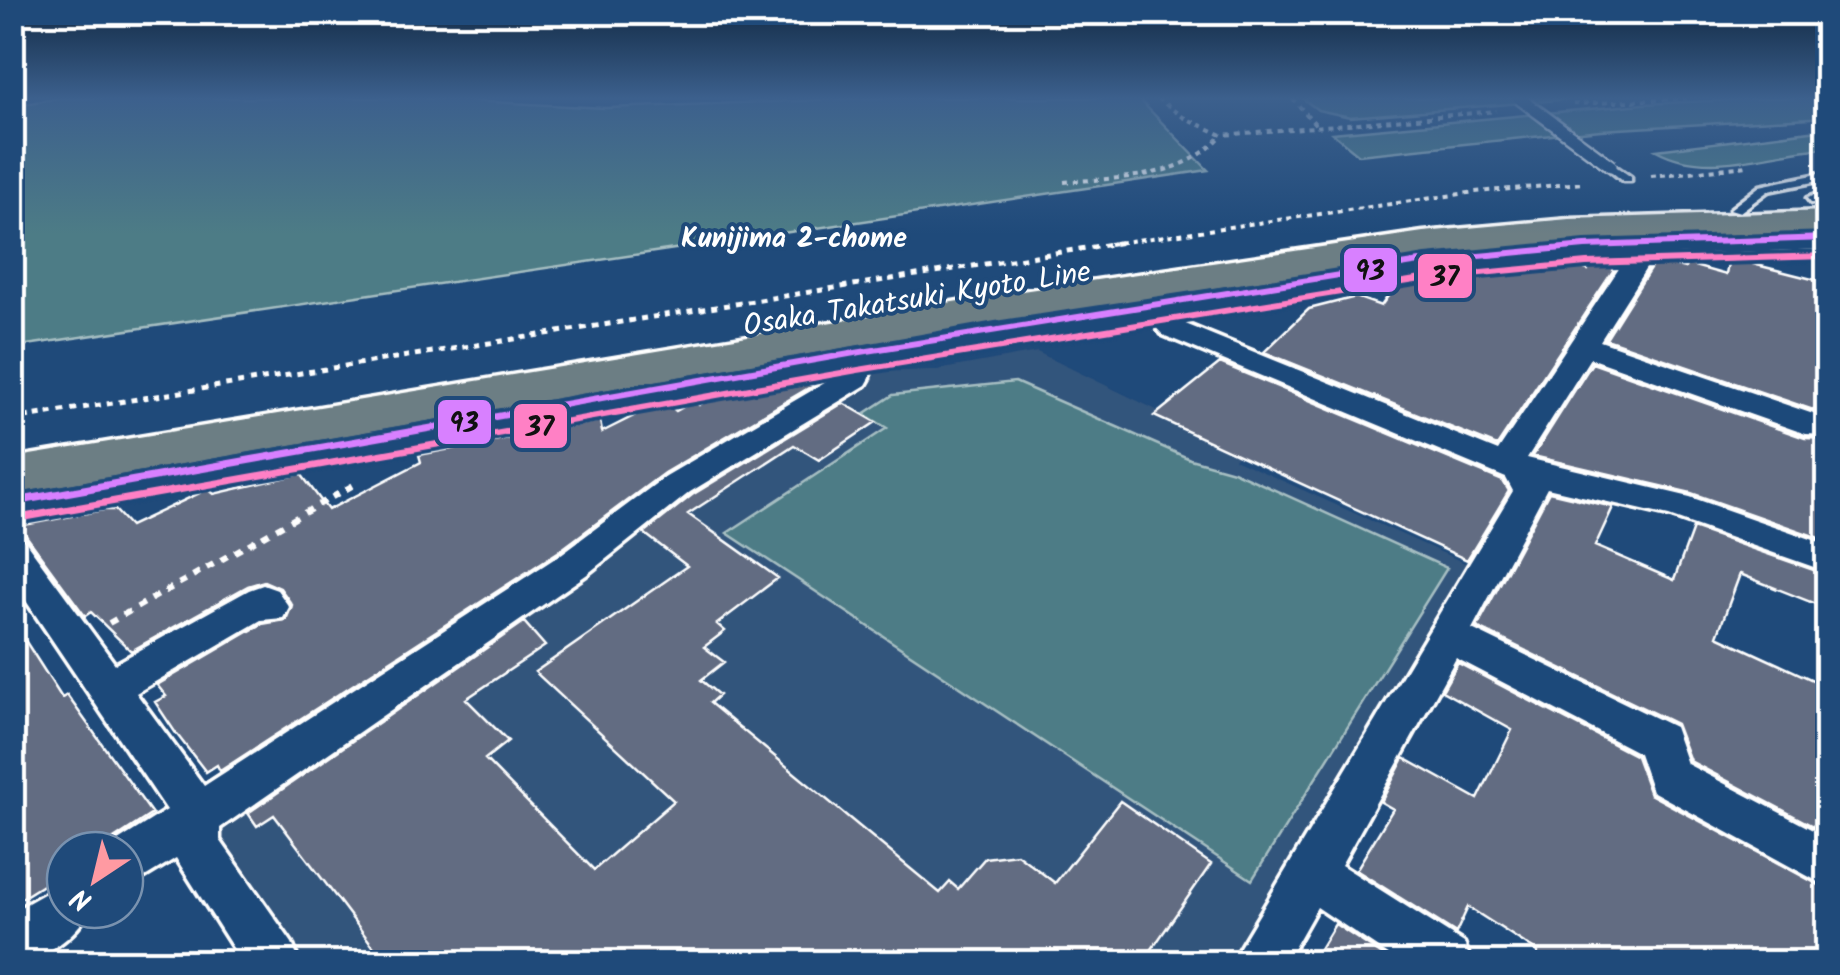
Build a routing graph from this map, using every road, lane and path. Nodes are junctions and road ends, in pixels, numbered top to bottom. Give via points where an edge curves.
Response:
1 (1213, 144) edge
2 (1581, 144) edge
3 (1754, 166) dead end
4 (1627, 179) junction
5 (1064, 182) dead end
6 (1826, 200) edge
7 (1828, 238) edge
8 (1627, 244) junction
9 (1148, 304) junction
10 (1585, 346) junction
11 (855, 353) junction
12 (12, 418) edge
13 (1818, 426) dead end
14 (12, 450) edge
15 (1522, 471) junction
16 (366, 477) dead end
17 (16, 530) edge
18 (1828, 559) edge
19 (269, 608) dead end
20 (1445, 634) junction
21 (77, 641) junction
22 (110, 687) junction
23 (198, 815) junction
24 (145, 852) edge
25 (1828, 864) edge
26 (1311, 874) junction
27 (45, 921) edge
28 (12, 944) edge
29 (273, 962) edge
30 (1257, 962) edge
31 (1444, 962) edge

1 - 5 path via 1165,170
2 - 4 lane, bridge
3 - 4 path
4 - 12 path via 1229,225
6 - 14 main road, Osaka Takatsuki Kyoto Line via 1511,218 1290,242
6 - 17 main road, Osaka Takatsuki Kyoto Line via 1404,246 977,311
7 - 8 street
8 - 9 street via 1426,261
8 - 10 street via 1640,257
9 - 11 street
9 - 15 street via 1174,329
10 - 13 street
10 - 15 street via 1510,458
11 - 17 street
11 - 23 street via 855,378 678,484 573,565
15 - 18 street via 1677,506
15 - 20 street via 1531,491
16 - 21 path
17 - 21 street
19 - 22 street via 263,600
20 - 25 street via 1658,741 1668,777
20 - 26 street
21 - 22 street
22 - 23 street
23 - 24 street
23 - 29 street via 195,846
26 - 30 street
26 - 31 street
27 - 28 street

